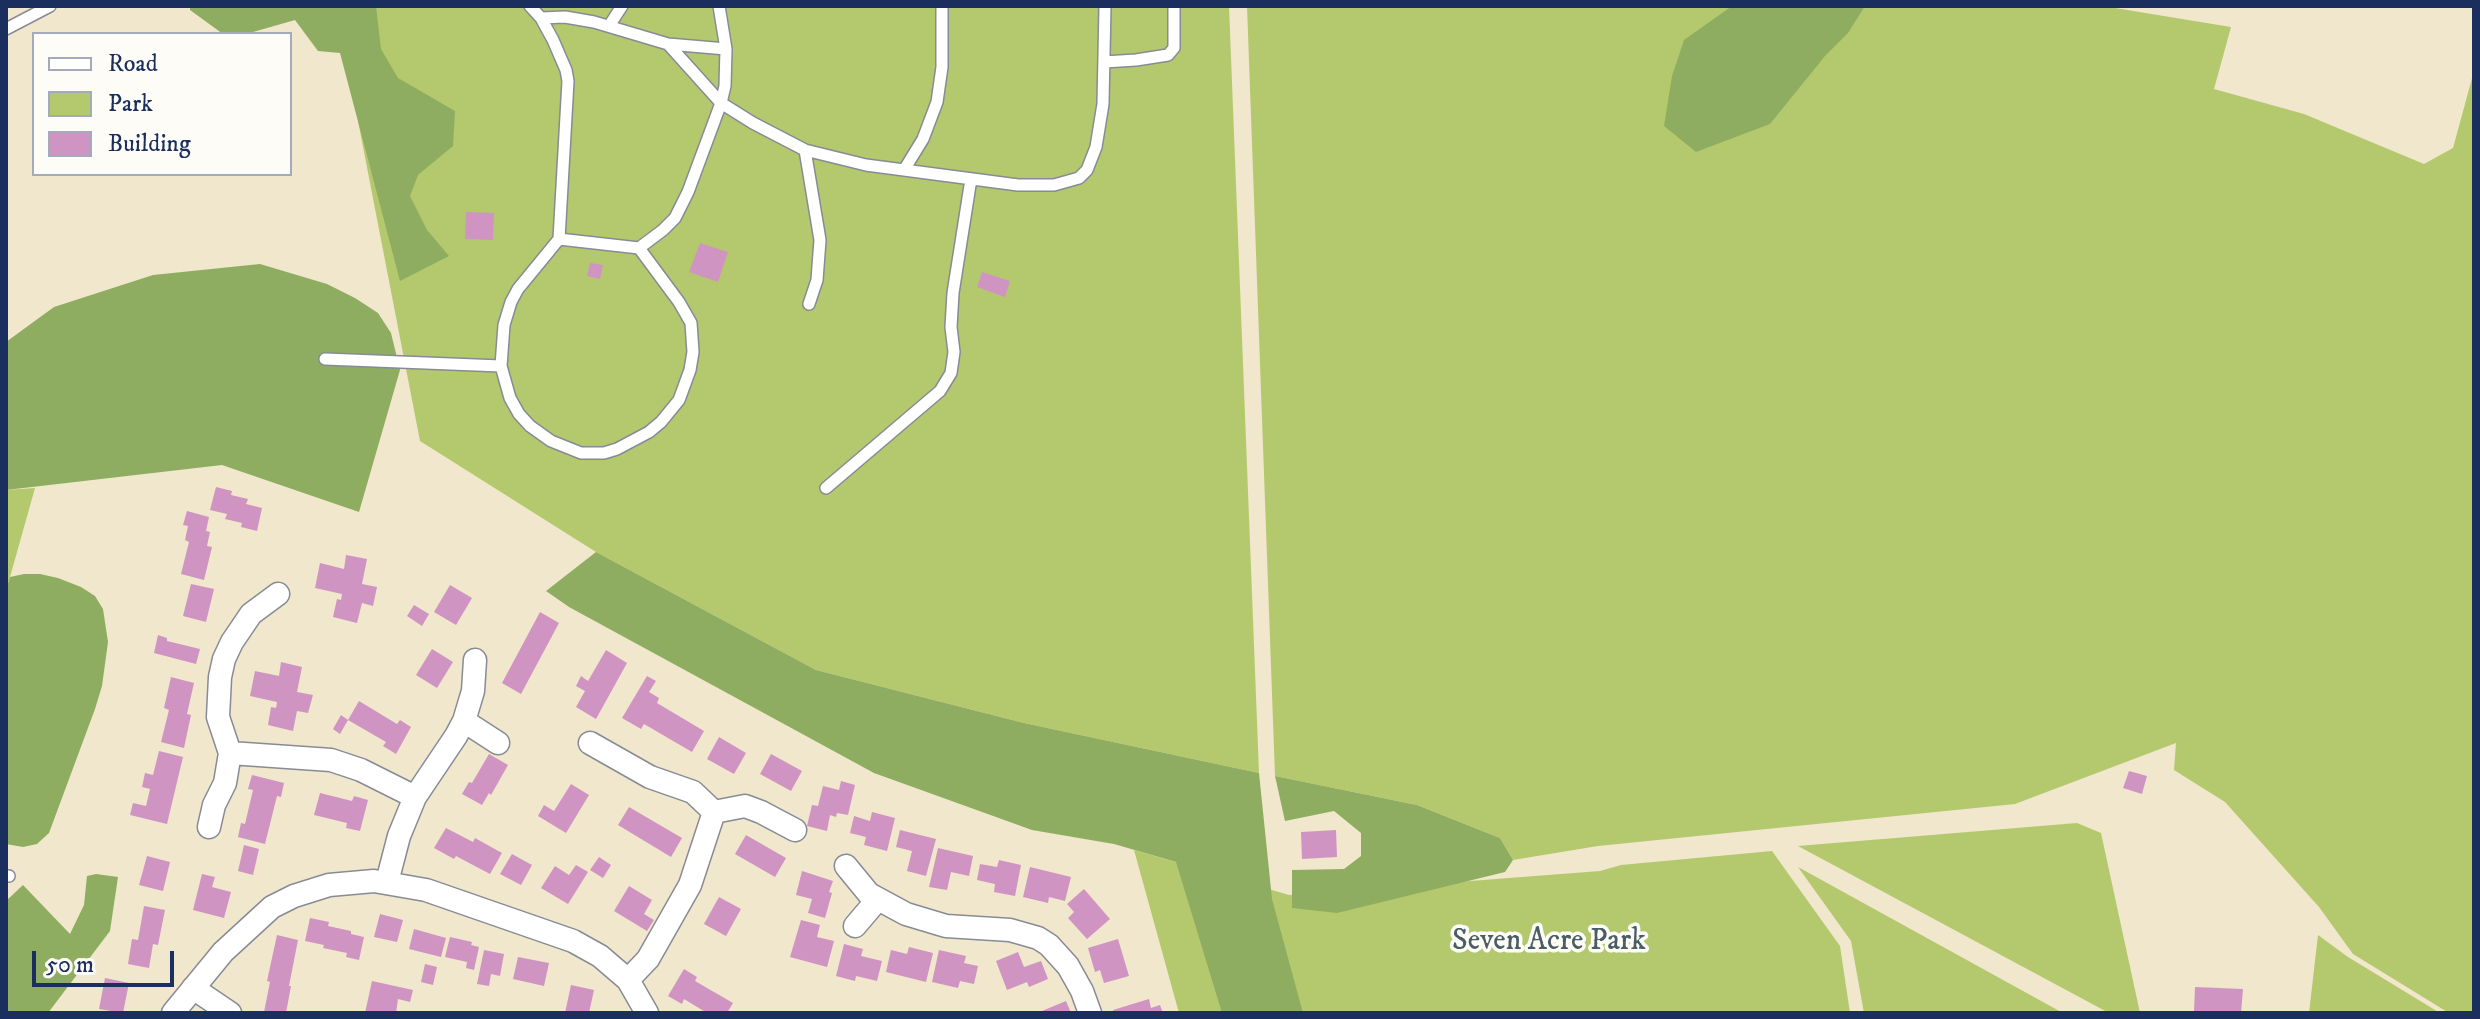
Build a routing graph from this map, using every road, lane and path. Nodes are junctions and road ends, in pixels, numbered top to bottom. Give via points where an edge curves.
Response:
1 (50, 6) edge
2 (530, 6) edge
3 (622, 6) edge
4 (719, 6) edge
5 (942, 6) edge
6 (1105, 6) edge
7 (1174, 6) edge
8 (541, 18) junction
9 (609, 26) junction
10 (6, 29) edge
11 (668, 44) junction
12 (726, 49) junction
13 (1104, 62) junction
14 (721, 103) junction
15 (805, 150) junction
16 (904, 170) junction
17 (971, 179) junction
18 (559, 239) junction
19 (639, 248) junction
20 (809, 304) dead end
21 (325, 359) dead end
22 (501, 366) junction
23 (826, 488) dead end
24 (278, 594) dead end
25 (475, 660) dead end
26 (464, 721) junction
27 (498, 743) dead end
28 (590, 743) dead end
29 (230, 753) junction
30 (415, 797) junction
31 (714, 812) junction
32 (209, 827) dead end
33 (795, 830) dead end
34 (846, 866) dead end
35 (387, 882) junction
36 (878, 899) junction
37 (855, 926) dead end
38 (628, 980) junction
39 (193, 988) junction
40 (173, 1013) edge
41 (230, 1013) edge
42 (647, 1013) edge
43 (1090, 1013) edge

1 - 10 lane
2 - 8 lane
3 - 9 lane
4 - 12 lane
5 - 16 lane via 937,102
6 - 13 lane
7 - 13 lane via 1174,48 1168,55
8 - 9 lane
8 - 18 lane via 568,81
9 - 11 lane
11 - 12 lane
11 - 14 lane
12 - 14 lane
13 - 17 lane via 1100,135 1079,178 1038,186
14 - 15 lane
14 - 19 lane via 682,205 663,230
15 - 16 lane
15 - 20 lane via 820,240
16 - 17 lane
17 - 23 lane via 953,293 951,373 940,391
18 - 19 lane
18 - 22 lane via 511,302
19 - 22 lane via 686,312 693,336 685,386 661,422 604,453 567,449 540,435 519,414
21 - 22 lane
24 - 29 street via 251,614 224,659 218,717
25 - 26 street
26 - 27 street
26 - 30 street
28 - 31 street via 650,777 693,792
29 - 30 street via 331,760
29 - 32 street
30 - 35 street
31 - 33 street via 745,806
31 - 38 street via 690,885 648,959
34 - 36 street
35 - 38 street via 461,901 573,941
35 - 39 street via 329,885 283,901 252,923
36 - 37 street
36 - 43 street via 946,926 1010,930 1038,938 1068,966
38 - 42 street
39 - 40 street
39 - 41 street

